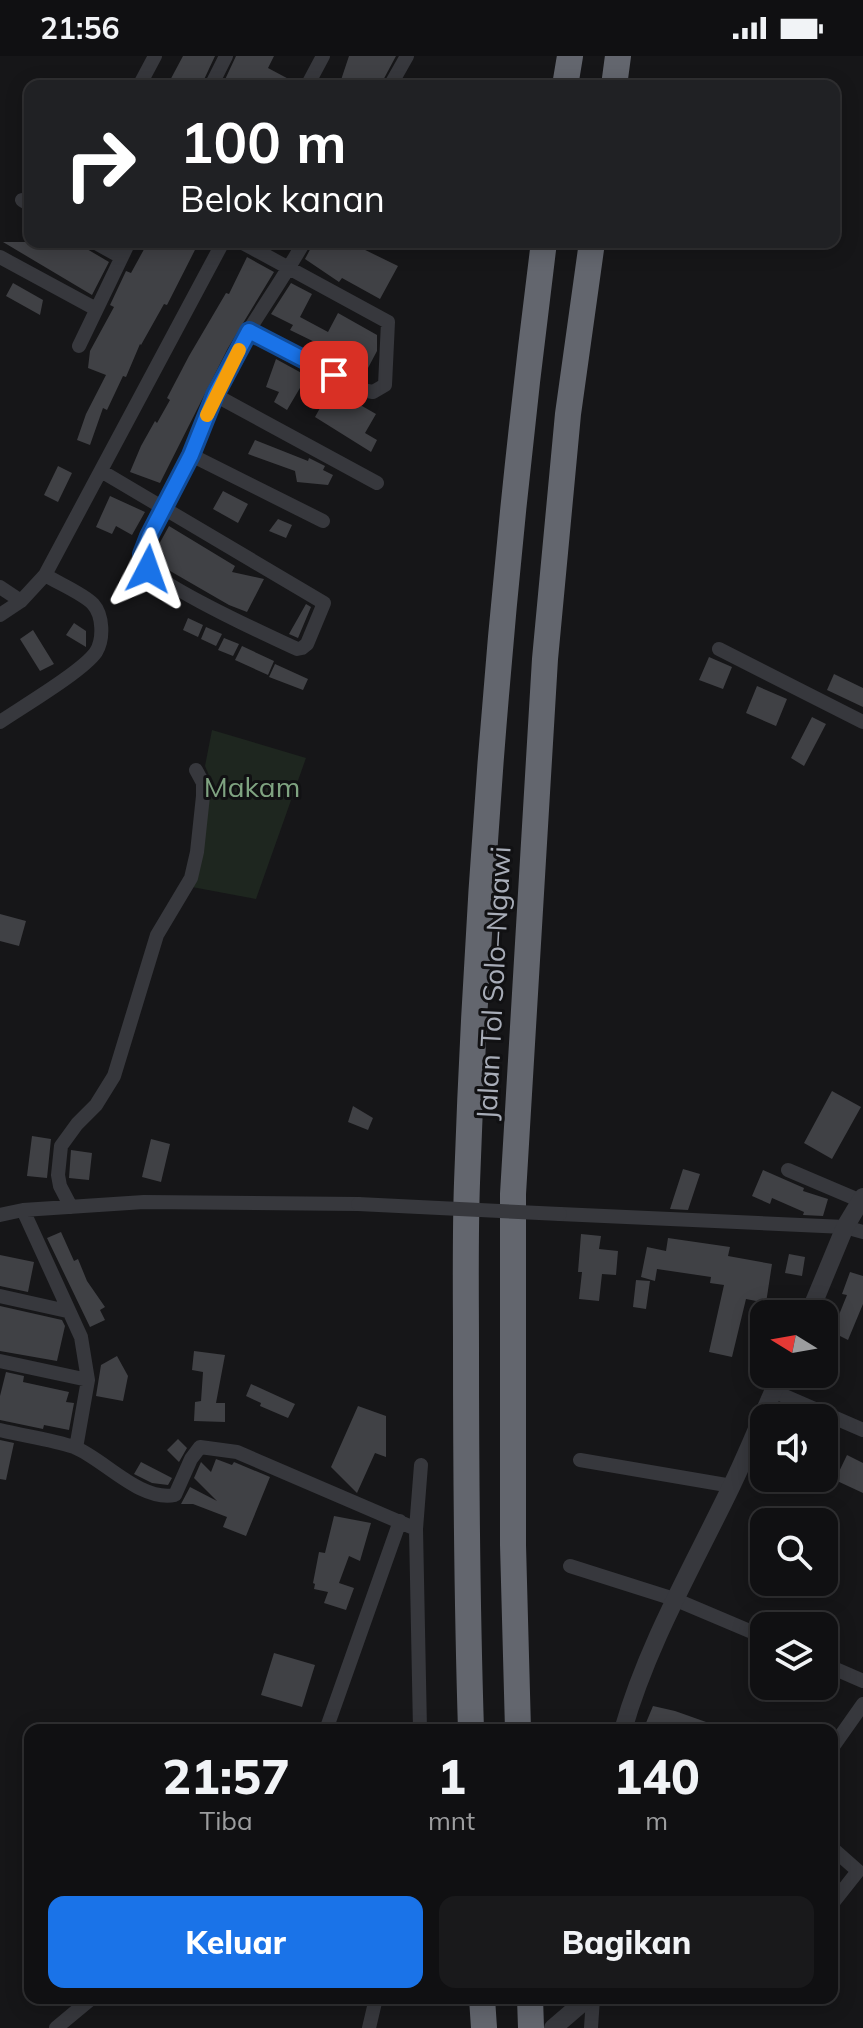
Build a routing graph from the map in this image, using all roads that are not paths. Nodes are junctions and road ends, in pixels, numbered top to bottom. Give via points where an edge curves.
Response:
1 (155, 56) edge
2 (226, 56) edge
3 (323, 56) edge
4 (407, 56) edge
5 (570, 56) edge
6 (618, 56) edge
7 (142, 80) edge
8 (214, 80) edge
9 (310, 80) edge
10 (393, 80) edge
11 (566, 80) edge
12 (615, 80) edge
13 (105, 248) edge
14 (126, 248) edge
15 (220, 248) edge
16 (252, 248) edge
17 (301, 248) edge
18 (543, 248) edge
19 (591, 248) edge
20 (0, 257) edge
21 (121, 257) junction
22 (289, 268) junction
23 (96, 309) junction
24 (249, 331) junction
25 (79, 346) dead end
26 (215, 395) junction
27 (191, 455) junction
28 (101, 471) junction
29 (377, 483) dead end
30 (163, 509) junction
31 (323, 521) dead end
32 (45, 575) junction
33 (0, 587) edge
34 (21, 601) junction
35 (0, 615) edge
36 (719, 649) dead end
37 (0, 722) edge
38 (863, 722) edge
39 (196, 770) dead end
40 (788, 1170) dead end
41 (862, 1199) edge
42 (71, 1207) junction
43 (23, 1210) junction
44 (0, 1215) edge
45 (854, 1230) edge
46 (0, 1296) edge
47 (816, 1300) edge
48 (67, 1311) junction
49 (0, 1361) edge
50 (88, 1380) junction
51 (774, 1388) edge
52 (788, 1388) edge
53 (0, 1430) edge
54 (863, 1430) edge
55 (76, 1448) junction
56 (580, 1460) dead end
57 (421, 1465) dead end
58 (732, 1486) junction
59 (400, 1521) junction
60 (416, 1529) junction
61 (570, 1566) dead end
62 (674, 1599) junction
63 (750, 1631) edge
64 (838, 1670) edge
65 (863, 1681) edge
66 (863, 1704) edge
67 (328, 1724) edge
68 (420, 1724) edge
69 (471, 1724) edge
70 (518, 1724) edge
71 (625, 1724) edge
72 (838, 1739) edge
73 (838, 1853) edge
74 (838, 1896) edge
75 (85, 2004) edge
76 (375, 2004) edge
77 (482, 2004) edge
78 (530, 2004) edge
79 (581, 2004) edge
80 (591, 2004) edge
81 (56, 2028) edge
82 (369, 2028) edge
83 (484, 2028) edge
84 (531, 2028) edge
85 (553, 2028) edge
86 (591, 2028) edge

1 - 7 street
2 - 8 street
3 - 9 street
4 - 10 street
5 - 11 highway
6 - 12 highway
13 - 21 street
14 - 21 street
15 - 28 street
16 - 22 street
17 - 22 street
18 - 69 highway, Jalan Tol Solo–Ngawi via 498,655 480,915 467,1186
19 - 70 highway, Jalan Tol Solo–Ngawi via 568,414 545,659 513,1194
20 - 23 street
21 - 23 street
22 - 24 street
22 - 24 street via 388,322 385,385 373,392 362,390
23 - 25 street
24 - 26 street
26 - 27 street
26 - 29 street
27 - 30 street
27 - 31 street
28 - 30 street
28 - 32 street
30 - 30 street via 142,554 155,575 288,645 297,649 307,644 324,603
32 - 34 street
32 - 37 street via 93,604 102,629 97,651
33 - 34 street
34 - 35 street
36 - 38 street
39 - 42 street via 203,796 191,878 157,935 114,1076 61,1146 58,1175
40 - 41 street
41 - 45 street
42 - 43 street
42 - 45 street, bridge via 144,1202 358,1204
43 - 44 street
43 - 48 street
45 - 47 street
46 - 48 street
48 - 50 street via 81,1337
49 - 50 street
50 - 55 street
51 - 58 street
52 - 54 street
53 - 55 street
55 - 59 street via 129,1482 165,1497 175,1495 200,1447 237,1452
56 - 58 street
57 - 60 street
58 - 62 street
59 - 60 street
59 - 67 street
60 - 68 street
61 - 62 street
62 - 63 street
62 - 71 street
64 - 65 street
66 - 72 street
73 - 74 street via 858,1871
75 - 81 street
76 - 82 street
77 - 83 highway
78 - 84 highway
79 - 85 street
80 - 86 street

